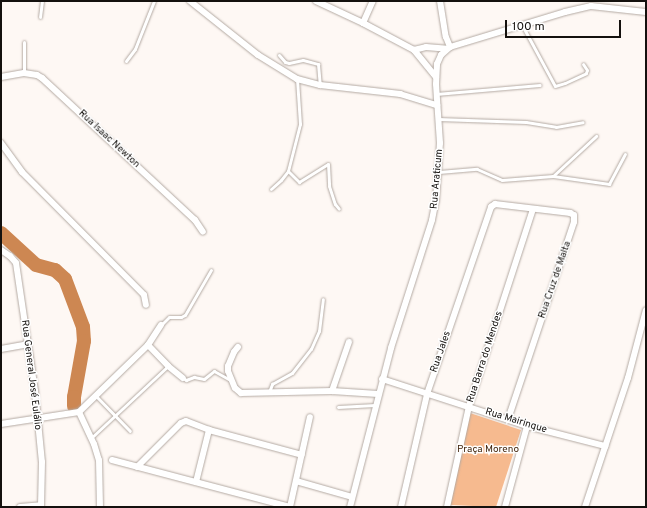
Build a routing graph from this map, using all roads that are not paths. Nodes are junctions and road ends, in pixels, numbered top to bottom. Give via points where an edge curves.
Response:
1 (42, 1) edge
2 (154, 1) edge
3 (190, 1) edge
4 (316, 1) edge
5 (373, 1) edge
6 (440, 1) edge
7 (590, 3) edge
8 (646, 12) edge
9 (40, 17) dead end
10 (363, 23) junction
11 (522, 25) junction
12 (24, 42) dead end
13 (448, 48) junction
14 (414, 50) junction
15 (280, 55) dead end
16 (126, 61) dead end
17 (583, 64) dead end
18 (24, 73) junction
19 (1, 77) edge
20 (436, 77) junction
21 (297, 79) junction
22 (540, 84) dead end
23 (320, 85) junction
24 (436, 94) junction
25 (437, 105) junction
26 (438, 119) junction
27 (583, 122) dead end
28 (596, 136) dead end
29 (1, 143) edge
30 (625, 154) dead end
31 (288, 171) junction
32 (439, 172) junction
33 (553, 176) junction
34 (271, 188) dead end
35 (496, 204) joint
36 (339, 209) dead end
37 (533, 209) junction
38 (203, 232) dead end
39 (1, 250) edge
40 (212, 270) dead end
41 (323, 299) dead end
42 (146, 305) dead end
43 (646, 310) edge
44 (161, 325) joint
45 (349, 342) dead end
46 (28, 344) junction
47 (148, 345) junction
48 (238, 347) dead end
49 (1, 349) edge
50 (168, 366) junction
51 (183, 378) joint
52 (382, 379) junction
53 (230, 380) junction
54 (332, 391) junction
55 (269, 392) junction
56 (378, 394) junction
57 (427, 394) junction
58 (96, 395) junction
59 (375, 405) junction
60 (469, 406) junction
61 (338, 407) dead end
62 (79, 412) junction
63 (115, 415) junction
64 (310, 417) dead end
65 (508, 419) junction
66 (37, 420) junction
67 (1, 424) edge
68 (528, 426) junction
69 (209, 430) junction
70 (130, 431) dead end
71 (91, 438) junction
72 (605, 446) junction
73 (302, 455) junction
74 (112, 460) dead end
75 (137, 467) junction
76 (296, 481) junction
77 (196, 482) junction
78 (352, 497) junction
79 (41, 506) edge
80 (20, 507) edge
81 (100, 507) edge
82 (290, 507) edge
83 (350, 507) edge
84 (401, 507) edge
85 (447, 507) edge
86 (505, 507) edge
87 (586, 507) edge

1 - 9 lane
2 - 16 lane via 136,49
3 - 21 street via 258,55
4 - 10 street
5 - 10 street
6 - 13 street
7 - 8 street
7 - 11 street
10 - 14 street
11 - 13 street
11 - 17 lane via 555,86 565,84 586,73
12 - 18 lane
13 - 14 street via 426,47
13 - 20 street, Rua Araticum via 437,64
14 - 20 street
15 - 23 lane via 289,64 303,60 318,64
18 - 19 street, Rua Isaac Newton
18 - 38 street, Rua Isaac Newton via 37,75 56,89 194,220
20 - 24 street, Rua Araticum
21 - 23 street
21 - 31 lane via 300,124
22 - 24 lane
23 - 25 street via 400,94
24 - 25 street, Rua Araticum
25 - 26 street, Rua Araticum
26 - 27 lane via 526,122 556,127
26 - 32 street, Rua Araticum
28 - 33 lane
29 - 42 street via 22,172 144,295
30 - 33 lane via 609,184
31 - 34 lane
31 - 36 lane via 300,182 328,164 330,186
32 - 33 lane via 478,169 502,180
32 - 52 street, Rua Araticum via 432,220
35 - 37 street, Rua Cruz de Malta
35 - 57 street, Rua Jales via 491,207
37 - 60 street, Rua Barra do Mendes
37 - 65 street, Rua Cruz de Malta via 570,213 575,219
39 - 46 street, Rua General José Eulálio via 16,264
40 - 44 lane via 185,315 169,317
41 - 55 lane via 319,331 311,349 294,372 272,384
43 - 72 street via 628,378
44 - 47 street
45 - 54 street
46 - 49 street
46 - 66 street, Rua General José Eulálio
47 - 50 street
47 - 58 street
48 - 53 street via 228,366
50 - 51 street
50 - 63 lane
51 - 53 lane via 204,379 214,371
52 - 56 street, Rua Araticum
52 - 57 street, Rua Mairinque
53 - 55 street via 241,393
54 - 55 street
54 - 56 street
56 - 59 street, Rua Araticum
57 - 60 street, Rua Mairinque
57 - 84 street, Rua Jales
58 - 62 street
58 - 63 lane
59 - 61 lane
59 - 78 street, Rua Araticum
60 - 65 street, Rua Mairinque
60 - 85 street, Rua Barra do Mendes
62 - 66 street
62 - 71 street
63 - 70 lane
63 - 71 lane
64 - 73 street
65 - 68 street, Rua Mairinque
66 - 67 street
66 - 79 street, Rua General José Eulálio via 42,462
68 - 72 street, Rua Mairinque
68 - 86 street
69 - 73 street
69 - 75 street via 186,421 181,423
69 - 77 street
71 - 81 street via 99,460
72 - 87 street
73 - 76 street
74 - 75 street
75 - 77 street
76 - 78 street
76 - 82 street
77 - 82 street
78 - 83 street, Rua Araticum
79 - 80 street

